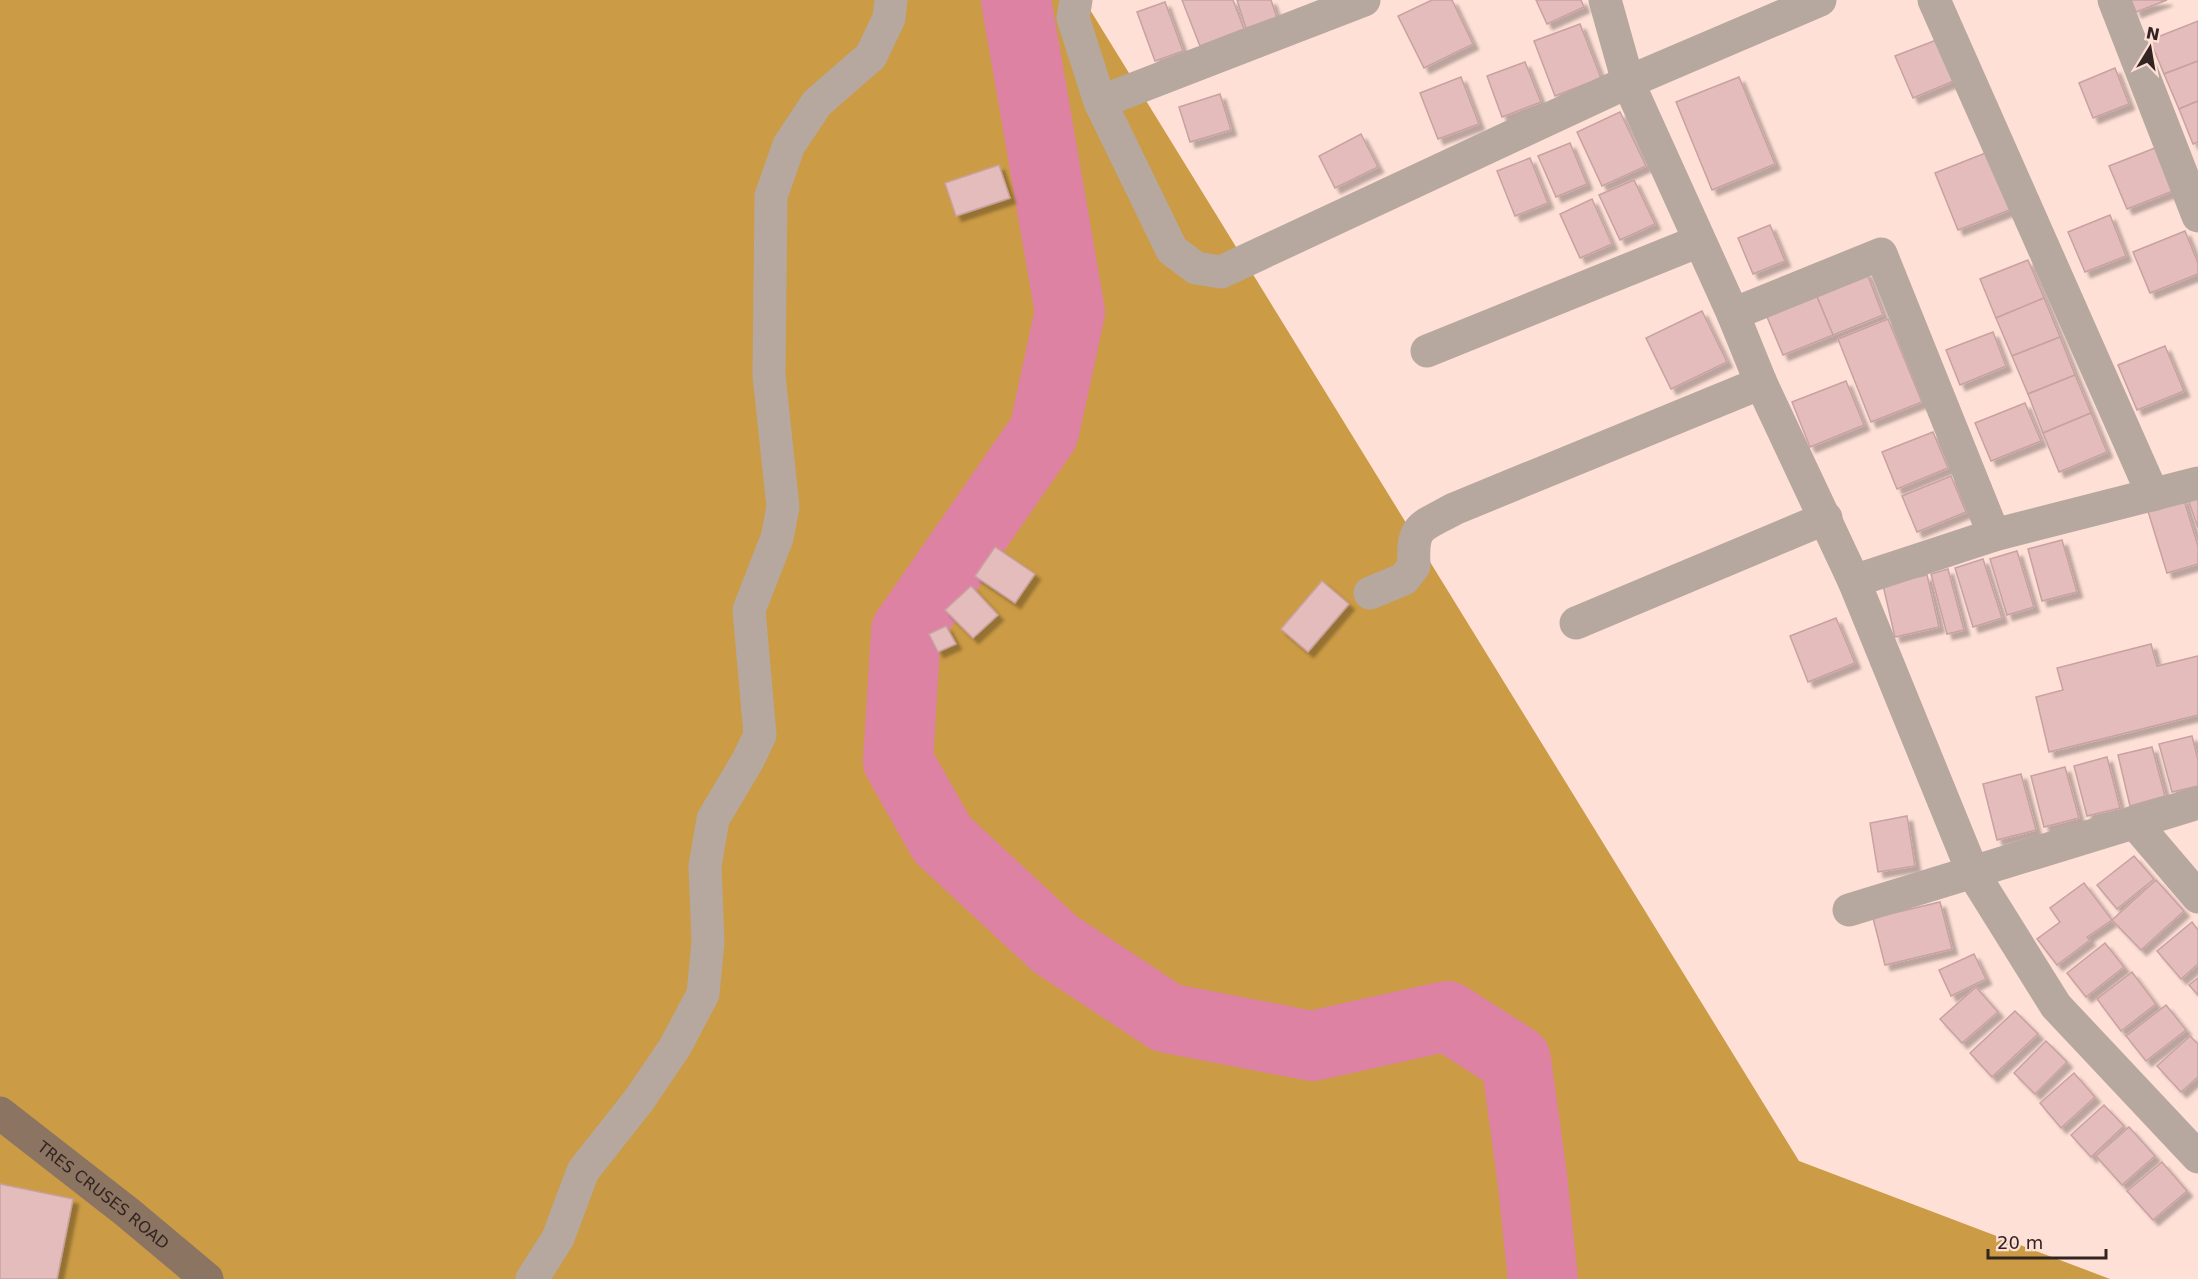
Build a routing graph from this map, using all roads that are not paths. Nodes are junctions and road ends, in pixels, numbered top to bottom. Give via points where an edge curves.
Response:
1 (891, 0) edge
2 (1076, 0) edge
3 (1364, 0) edge
4 (1605, 0) edge
5 (1820, 0) edge
6 (1934, 0) edge
7 (2114, 0) edge
8 (1628, 82) junction
9 (1100, 102) junction
10 (2198, 216) edge
11 (1699, 241) junction
12 (1733, 314) junction
13 (1427, 351) dead end
14 (1761, 383) junction
15 (2198, 483) edge
16 (2153, 495) junction
17 (1826, 518) junction
18 (1994, 536) junction
19 (1854, 581) junction
20 (1370, 592) dead end
21 (1576, 623) dead end
22 (2198, 803) edge
23 (2134, 822) junction
24 (1973, 873) junction
25 (2198, 897) edge
26 (1849, 910) dead end
27 (4, 1124) edge
28 (2198, 1157) edge
29 (207, 1279) edge
30 (532, 1279) edge

1 - 30 street via 889,18 871,56 817,103 789,145 771,196 769,375 783,507 777,538 749,610 760,735 713,819 705,866 708,942 703,994 675,1047 583,1171 558,1238
2 - 9 street via 1073,18
3 - 9 street
4 - 8 street
5 - 8 street
6 - 16 street
7 - 10 street
8 - 9 street via 1221,272 1196,268 1172,250
8 - 11 street
11 - 12 street
11 - 13 street
12 - 14 street
12 - 18 street via 1881,254
14 - 17 street
14 - 20 street via 1454,509 1419,529 1413,542 1414,566 1404,579
15 - 16 street
16 - 18 street
17 - 19 street
17 - 21 street
18 - 19 street
19 - 24 street
22 - 23 street
23 - 24 street
23 - 25 street
24 - 26 street
24 - 28 street via 2056,1006
27 - 29 main road, TRES CRUSES ROAD via 127,1212

